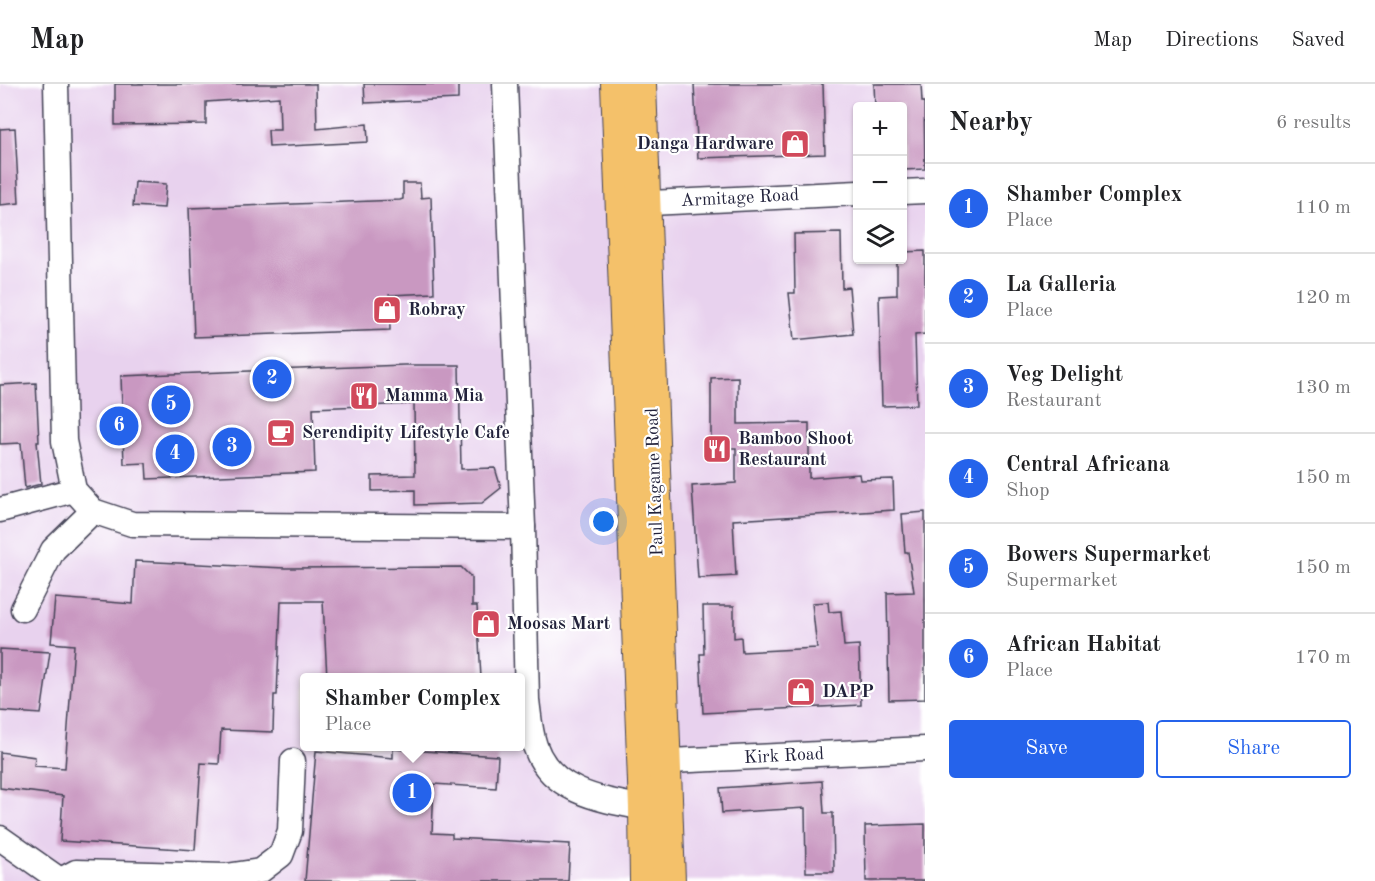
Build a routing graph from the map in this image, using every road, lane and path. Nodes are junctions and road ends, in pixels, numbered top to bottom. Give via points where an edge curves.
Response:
1 (56, 84) edge
2 (506, 84) edge
3 (617, 84) edge
4 (640, 84) edge
5 (907, 192) edge
6 (925, 192) edge
7 (853, 193) edge
8 (633, 204) junction
9 (74, 490) junction
10 (0, 510) edge
11 (93, 511) junction
12 (523, 527) junction
13 (24, 609) dead end
14 (925, 748) edge
15 (293, 761) dead end
16 (654, 762) junction
17 (657, 810) junction
18 (0, 838) edge
19 (60, 881) edge
20 (646, 881) edge
21 (669, 881) edge

1 - 9 street via 64,441
2 - 12 street
3 - 8 main road
4 - 8 main road, Paul Kagame Road
5 - 6 street
7 - 8 street, Armitage Road
8 - 16 main road, Paul Kagame Road
9 - 10 street
9 - 11 street
11 - 12 street via 132,524
11 - 13 street via 53,550
12 - 17 street via 527,700 535,746 550,773 563,784 584,794
14 - 16 street, Kirk Road
15 - 19 street via 290,831 281,855 260,871 226,876 76,873
16 - 17 main road, Paul Kagame Road
17 - 20 main road
17 - 21 main road, Paul Kagame Road
18 - 19 street

